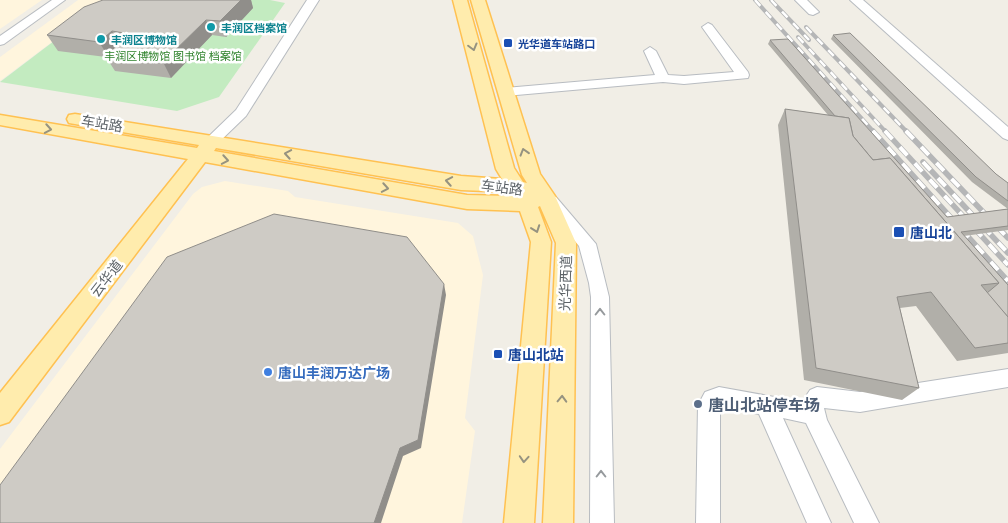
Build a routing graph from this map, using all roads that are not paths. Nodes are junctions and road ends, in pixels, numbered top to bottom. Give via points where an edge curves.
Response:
1 (59, 0) edge
2 (303, 0) edge
3 (313, 0) edge
4 (460, 0) edge
5 (478, 0) edge
6 (801, 0) edge
7 (856, 0) edge
8 (813, 12) dead end
9 (708, 27) dead end
10 (0, 41) edge
11 (650, 51) dead end
12 (663, 78) junction
13 (506, 92) junction
14 (0, 106) edge
15 (0, 120) edge
16 (1008, 135) edge
17 (207, 148) junction
18 (515, 186) junction
19 (536, 200) junction
20 (1008, 378) edge
21 (766, 406) junction
22 (0, 413) edge
23 (814, 414) junction
24 (519, 523) edge
25 (558, 523) edge
26 (602, 523) edge
27 (708, 523) edge
28 (819, 523) edge
29 (867, 523) edge

1 - 10 street
2 - 17 street, 云华道
3 - 17 street, 云华道 via 241,113
4 -> 18 main road, 光华西道 via 506,169
5 - 13 main road, 光华西道
6 - 8 street
7 - 16 street
9 - 12 street via 743,75 684,80
11 - 12 street
12 - 13 street
19 -> 13 main road, 光华西道 via 532,175
14 - 17 main road, 车站路
15 -> 17 main road, 车站路
18 -> 17 main road, 车站路 via 462,183
17 -> 19 main road, 车站路 via 467,202
17 - 22 main road, 云华道
18 - 19 main road, 光华西道
19 -> 24 main road, 光华西道 via 541,242
25 -> 19 main road, 光华西道 via 566,243
26 -> 19 street via 598,282 587,244
20 - 23 street via 860,402 817,397 812,404
21 - 23 street
21 - 27 street via 719,397 712,399 709,405
21 - 28 street
23 - 29 street

